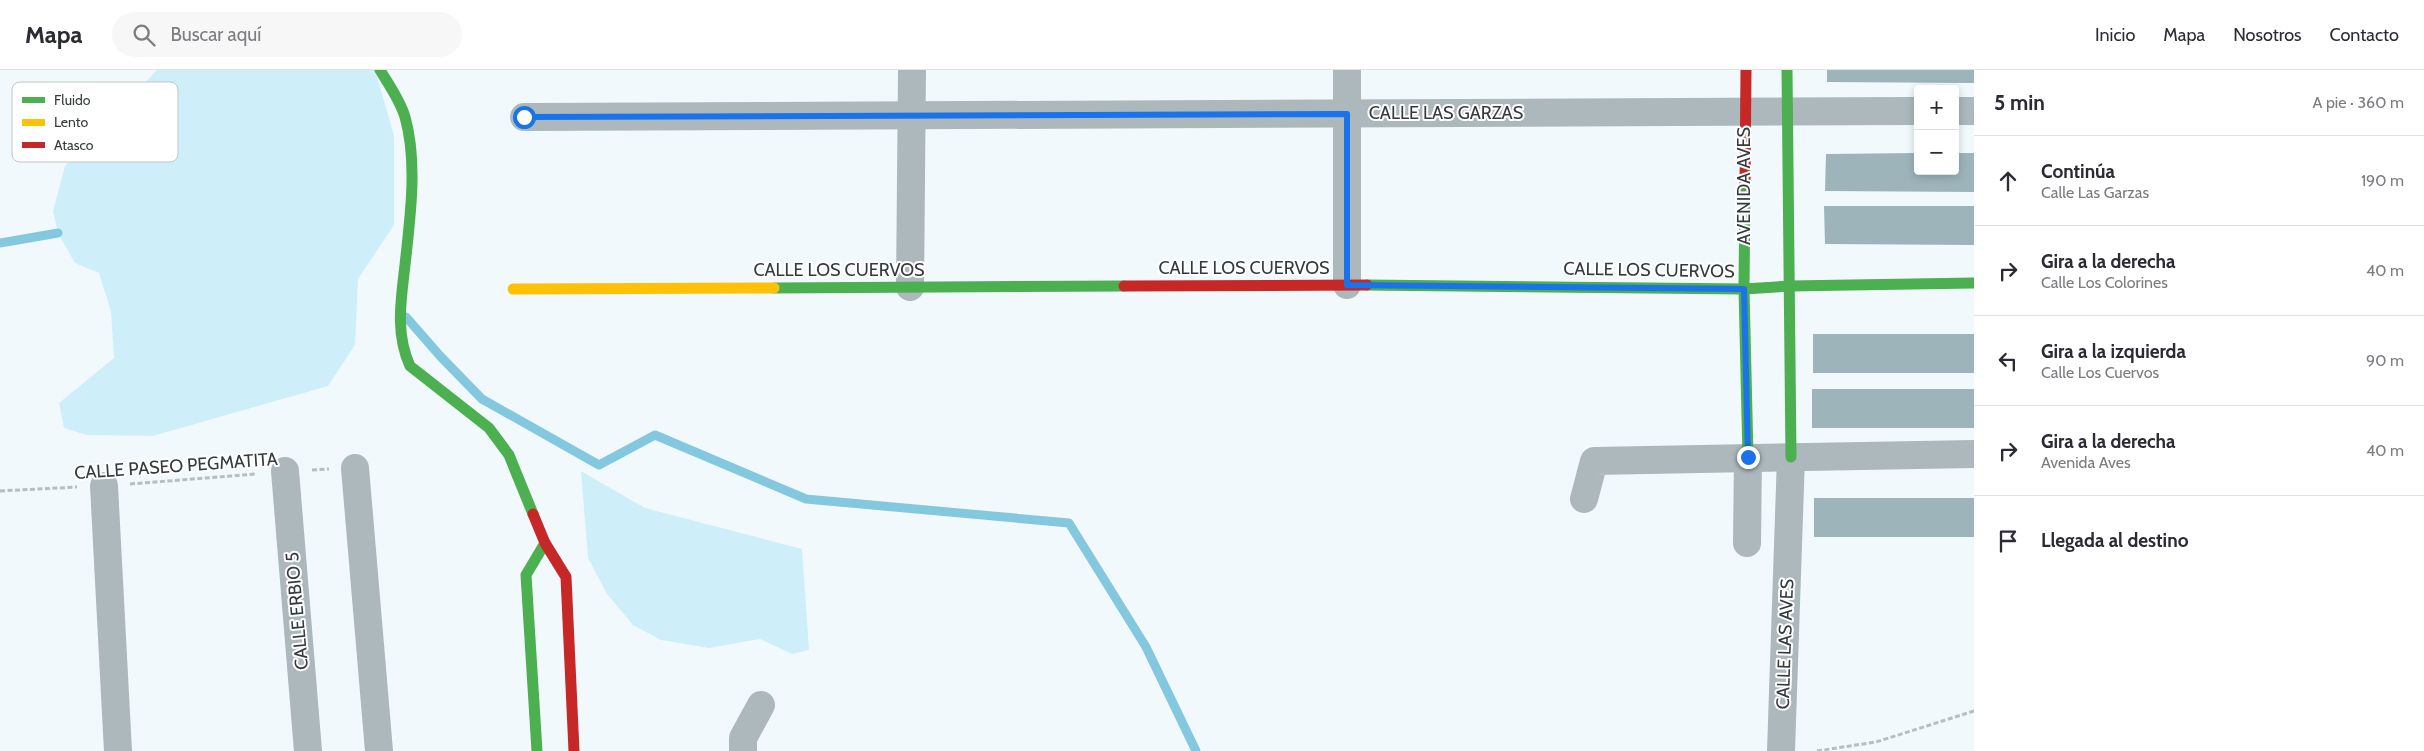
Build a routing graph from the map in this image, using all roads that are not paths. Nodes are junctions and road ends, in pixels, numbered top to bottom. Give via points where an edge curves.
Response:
1 (380, 70) edge
2 (912, 70) edge
3 (1347, 70) edge
4 (1746, 70) edge
5 (1787, 70) edge
6 (1786, 111) junction
7 (1914, 111) edge
8 (1959, 111) edge
9 (1974, 111) edge
10 (1744, 112) junction
11 (1347, 114) junction
12 (911, 115) junction
13 (524, 117) dead end
14 (1974, 283) edge
15 (1347, 285) junction
16 (1790, 286) junction
17 (910, 287) junction
18 (513, 289) dead end
19 (1744, 289) junction
20 (1974, 454) edge
21 (1748, 457) junction
22 (1791, 457) junction
23 (355, 468) road end
24 (285, 471) road end
25 (104, 486) road end
26 (1584, 500) dead end
27 (545, 543) junction
28 (1748, 543) dead end
29 (761, 705) dead end
30 (118, 751) edge
31 (308, 751) edge
32 (379, 751) edge
33 (537, 751) edge
34 (574, 751) edge
35 (743, 751) edge
36 (1781, 751) edge

1 - 27 street via 405,118 409,150 407,244 398,328 402,352 410,366 489,428 509,456
2 - 12 street
3 - 11 street
4 - 10 street, AVENIDA AVES
5 - 6 street
6 - 7 street, CALLE LAS GARZAS
6 - 10 street, CALLE LAS GARZAS
6 - 16 street
8 - 9 street
10 - 11 street, CALLE LAS GARZAS
10 - 19 street, AVENIDA AVES
11 - 12 street, CALLE LAS GARZAS
11 - 15 street
12 - 13 street, CALLE LAS GARZAS
12 - 17 street
14 - 16 street, CALLE LOS CUERVOS
15 - 17 street, CALLE LOS CUERVOS
15 - 19 street, CALLE LOS CUERVOS
16 - 19 street, CALLE LOS CUERVOS
16 - 22 street
17 - 18 street, CALLE LOS CUERVOS
19 - 21 street, AVENIDA AVES
20 - 22 street
21 - 22 street
21 - 26 street via 1594,461
21 - 28 street, AVENIDA AVES
22 - 36 street, CALLE LAS AVES
23 - 32 street
24 - 31 street, CALLE ERBIO 5
25 - 30 street
27 - 33 street via 526,575
27 - 34 street via 566,577
29 - 35 street via 743,738

